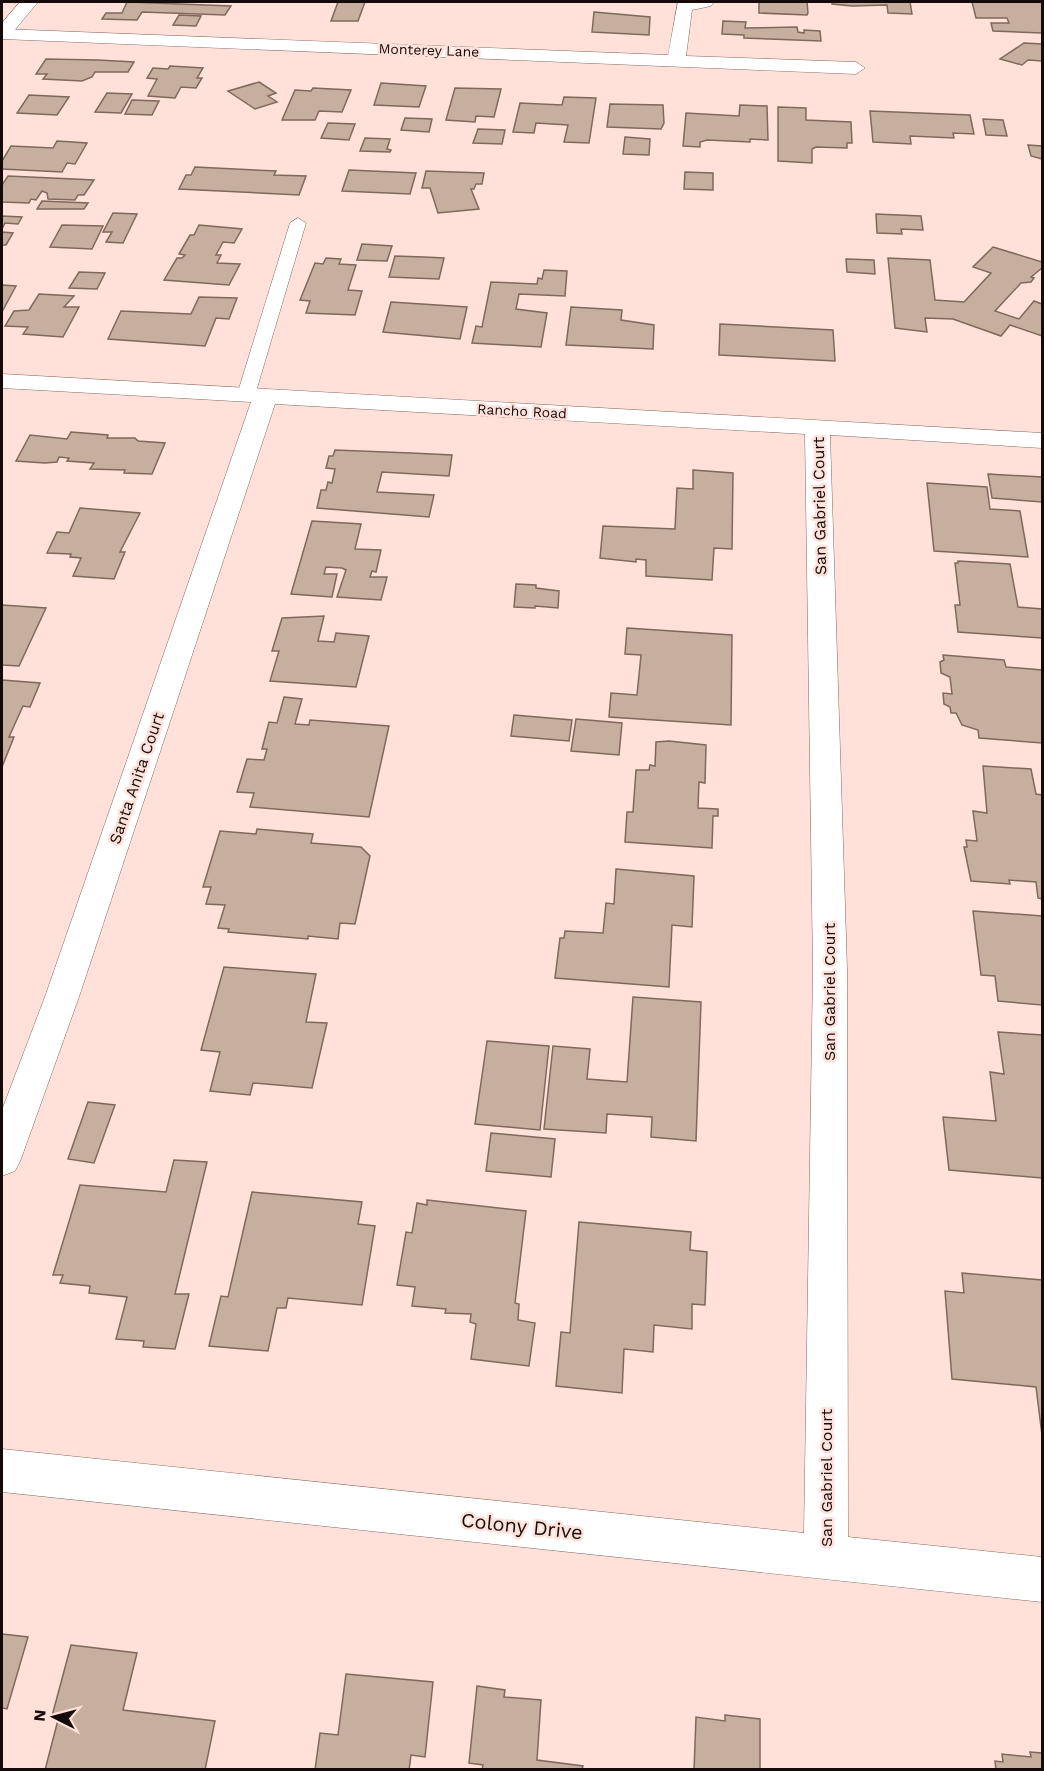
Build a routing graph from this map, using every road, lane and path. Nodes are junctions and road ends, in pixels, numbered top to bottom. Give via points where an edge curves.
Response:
1 (28, 2) edge
2 (705, 2) edge
3 (2, 34) edge
4 (676, 60) junction
5 (856, 68) dead end
6 (298, 223) dead end
7 (2, 381) edge
8 (256, 396) junction
9 (817, 427) junction
10 (1042, 440) edge
11 (2, 1159) edge
12 (2, 1470) edge
13 (825, 1558) junction
14 (1042, 1580) edge

1 - 3 street
2 - 4 street via 684,6
3 - 4 street, Monterey Lane
4 - 5 street, Monterey Lane
6 - 8 lane
7 - 8 street, Rancho Road
8 - 9 street, Rancho Road
8 - 11 street, Santa Anita Court via 67,983
9 - 10 street, Rancho Road
9 - 13 street, San Gabriel Court via 830,969
12 - 13 street, Colony Drive
13 - 14 street, Colony Drive

